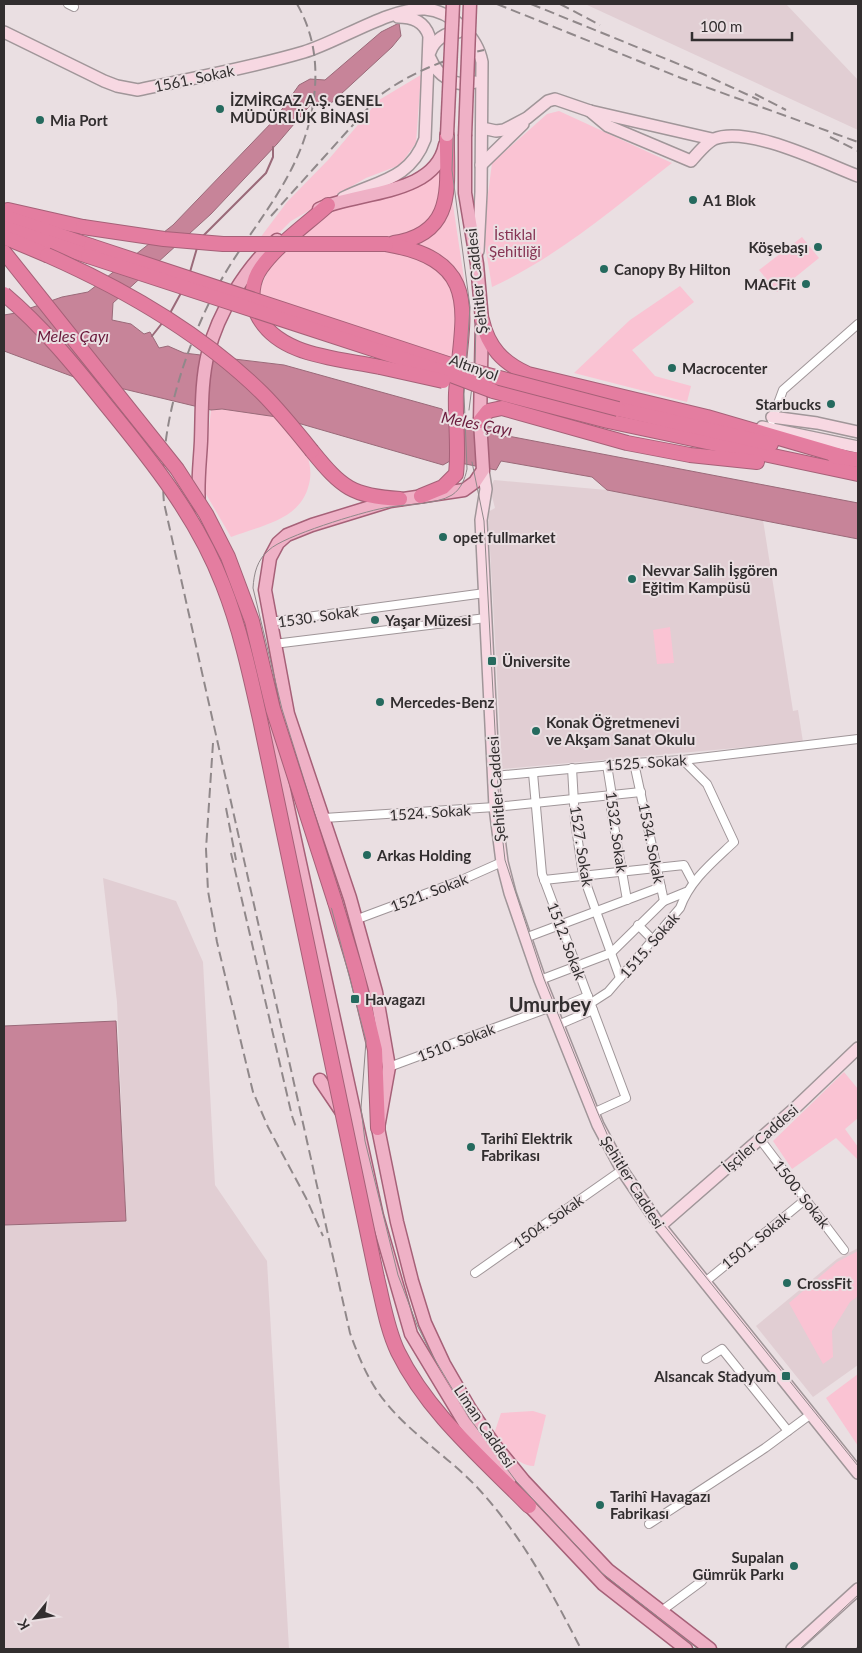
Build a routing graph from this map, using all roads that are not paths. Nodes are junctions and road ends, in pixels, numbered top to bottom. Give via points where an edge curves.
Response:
1 (453, 4) edge
2 (470, 4) edge
3 (388, 18) junction
4 (4, 32) edge
5 (471, 38) junction
6 (430, 54) junction
7 (482, 69) junction
8 (590, 111) junction
9 (527, 118) junction
10 (482, 128) junction
11 (447, 135) junction
12 (712, 139) junction
13 (481, 165) junction
14 (858, 176) edge
15 (328, 205) junction
16 (4, 209) edge
17 (4, 217) edge
18 (4, 228) edge
19 (4, 237) edge
20 (386, 244) junction
21 (90, 251) junction
22 (4, 252) edge
23 (477, 264) junction
24 (4, 294) edge
25 (482, 320) junction
26 (858, 324) edge
27 (493, 391) junction
28 (772, 416) junction
29 (707, 417) junction
30 (480, 420) junction
31 (773, 429) junction
32 (858, 432) edge
33 (858, 447) edge
34 (844, 457) junction
35 (858, 460) edge
36 (819, 466) junction
37 (483, 470) junction
38 (858, 474) edge
39 (421, 496) junction
40 (400, 499) junction
41 (485, 593) junction
42 (486, 618) junction
43 (270, 622) junction
44 (274, 644) junction
45 (858, 739) edge
46 (683, 760) junction
47 (634, 763) junction
48 (607, 765) junction
49 (572, 768) junction
50 (533, 773) junction
51 (494, 776) junction
52 (641, 792) junction
53 (612, 796) junction
54 (574, 800) junction
55 (535, 803) junction
56 (495, 807) junction
57 (324, 818) junction
58 (502, 862) junction
59 (657, 869) junction
60 (622, 871) junction
61 (583, 875) junction
62 (544, 880) junction
63 (693, 882) junction
64 (661, 887) junction
65 (686, 892) junction
66 (627, 900) junction
67 (664, 901) junction
68 (595, 910) junction
69 (355, 920) junction
70 (562, 924) junction
71 (638, 925) junction
72 (525, 938) junction
73 (653, 940) junction
74 (611, 953) junction
75 (577, 966) junction
76 (620, 978) junction
77 (540, 980) junction
78 (591, 1003) junction
79 (552, 1009) junction
80 (558, 1025) junction
81 (858, 1048) edge
82 (389, 1068) junction
83 (320, 1080) dead end
84 (593, 1113) junction
85 (378, 1128) junction
86 (359, 1138) junction
87 (759, 1138) junction
88 (622, 1170) junction
89 (806, 1200) junction
90 (660, 1226) junction
91 (844, 1250) dead end
92 (475, 1273) dead end
93 (705, 1282) junction
94 (706, 1359) dead end
95 (812, 1414) junction
96 (788, 1431) junction
97 (858, 1473) edge
98 (528, 1506) junction
99 (649, 1524) dead end
100 (702, 1581) dead end
101 (858, 1589) edge
102 (660, 1612) junction
103 (686, 1649) edge
104 (710, 1649) edge
105 (792, 1649) edge

1 - 11 main road, bridge
2 - 23 main road, Şehitler Caddesi, bridge via 464,136 466,193
3 - 4 street, 1561. Sokak via 305,52 138,90 104,81
3 - 5 street, 1561. Sokak via 408,10 438,12 454,20
3 - 6 street via 410,17 422,24 429,36
5 - 6 street via 450,32 436,42
5 - 7 street via 479,51
6 - 7 street via 438,71 457,83 476,81
6 - 15 street via 427,132 414,160 397,175
7 - 10 street
8 - 9 street via 554,99
8 - 12 street
8 - 12 street via 608,126 691,161
9 - 10 street via 504,130
9 - 13 street
10 - 13 street
11 - 15 main road via 440,162 422,178
11 - 20 highway via 448,190 443,208 432,226 424,232
12 - 14 street via 739,134
13 - 23 street
15 - 27 highway, bridge via 261,268 253,284 254,306 269,333 293,347 321,355
15 - 86 main road via 314,212 259,256 246,272 215,335 208,354 202,411 199,509 229,575 254,657
16 - 20 highway, bridge via 83,227 164,239 223,244
17 - 21 highway
18 - 21 highway
19 - 40 highway, bridge via 47,255 137,302 218,355 263,393 341,484 354,492 377,498
20 - 39 highway via 430,256 446,270 462,301 463,329 455,420 456,474 449,483
21 - 27 highway, Altınyol, bridge
21 - 34 highway, Altınyol, bridge via 454,366 735,437
22 - 85 highway, bridge via 177,470 206,514 228,556 252,621 273,708 351,951 375,1050
23 - 25 main road, Şehitler Caddesi
24 - 98 highway, bridge via 60,348 161,474 189,515 223,584 241,639 260,720 388,1324 397,1351 415,1382 447,1422
25 - 29 highway via 486,338 495,350 507,363 528,374
25 - 30 main road, Şehitler Caddesi
26 - 28 street via 783,390
27 - 36 highway, Altınyol via 608,421
28 - 31 street
28 - 32 street
29 - 31 street
29 - 34 highway
30 - 36 highway via 488,411 502,408 627,443 690,455 797,468
30 - 37 main road, Şehitler Caddesi
31 - 33 street
34 - 35 highway, Altınyol
36 - 38 highway, Altınyol
37 - 39 main road via 464,490
37 - 41 street, Şehitler Caddesi via 486,489 481,517
39 - 40 main road
40 - 43 main road via 312,525 287,535 278,543 266,569 265,590
41 - 42 street, Şehitler Caddesi
41 - 43 street, 1530. Sokak
42 - 44 street
42 - 51 street, Şehitler Caddesi
43 - 44 main road
44 - 57 main road via 288,714
45 - 46 street, 1525. Sokak
46 - 47 street, 1525. Sokak
46 - 63 street, 1515. Sokak via 707,784 734,842
47 - 48 street, 1525. Sokak
47 - 52 street, 1534. Sokak
48 - 49 street, 1525. Sokak
48 - 53 street, 1532. Sokak
49 - 50 street, 1525. Sokak
49 - 54 street, 1527. Sokak
50 - 51 street, 1525. Sokak
50 - 55 street, 1512. Sokak
51 - 56 street, Şehitler Caddesi
52 - 53 street, 1524. Sokak
52 - 59 street, 1534. Sokak
53 - 54 street, 1524. Sokak
53 - 60 street, 1532. Sokak via 610,809
54 - 55 street, 1524. Sokak
54 - 61 street, 1527. Sokak
55 - 56 street, 1524. Sokak
55 - 62 street, 1512. Sokak
56 - 57 street, 1524. Sokak
56 - 58 street, Şehitler Caddesi
57 - 69 main road
58 - 69 street, 1521. Sokak
58 - 72 street, Şehitler Caddesi
59 - 60 street
59 - 63 street via 684,865
59 - 64 street, 1534. Sokak
60 - 61 street
60 - 66 street, 1532. Sokak
61 - 62 street
61 - 68 street, 1527. Sokak
62 - 70 street, 1512. Sokak
63 - 65 street, 1515. Sokak
64 - 66 street
64 - 67 street, 1534. Sokak
65 - 67 street, 1534. Sokak
65 - 73 street, 1515. Sokak via 680,908
66 - 68 street
67 - 71 street
68 - 70 street
68 - 74 street, 1527. Sokak
69 - 82 main road via 376,992
70 - 72 street
70 - 75 street, 1512. Sokak
71 - 73 street
71 - 74 street
72 - 77 street, Şehitler Caddesi
73 - 76 street, 1515. Sokak
74 - 75 street
74 - 76 street, 1527. Sokak
75 - 77 street
75 - 78 street, 1512. Sokak
76 - 78 street, 1515. Sokak via 608,992
77 - 79 street, Şehitler Caddesi
78 - 79 street, 1510. Sokak
78 - 80 street, 1515. Sokak
78 - 84 street, 1512. Sokak via 626,1098
79 - 80 street, Şehitler Caddesi
79 - 82 street, 1510. Sokak
80 - 84 street, Şehitler Caddesi
81 - 87 street, İşçiler Caddesi
82 - 85 main road
83 - 86 main road
84 - 88 street, Şehitler Caddesi
85 - 102 main road, Liman Caddesi via 418,1305 462,1395 492,1443 531,1489 608,1570
86 - 98 main road via 410,1334 464,1422
87 - 89 street, 1500. Sokak
87 - 90 street, İşçiler Caddesi
88 - 90 street, Şehitler Caddesi
88 - 92 street, 1504. Sokak
89 - 91 street, 1500. Sokak
89 - 93 street, 1501. Sokak
90 - 93 street, Şehitler Caddesi
93 - 95 street, Şehitler Caddesi
94 - 96 street via 722,1349
95 - 96 street
95 - 97 street, Şehitler Caddesi
96 - 99 street
98 - 103 main road via 604,1584
100 - 102 street
101 - 105 street
102 - 104 main road, Liman Caddesi

